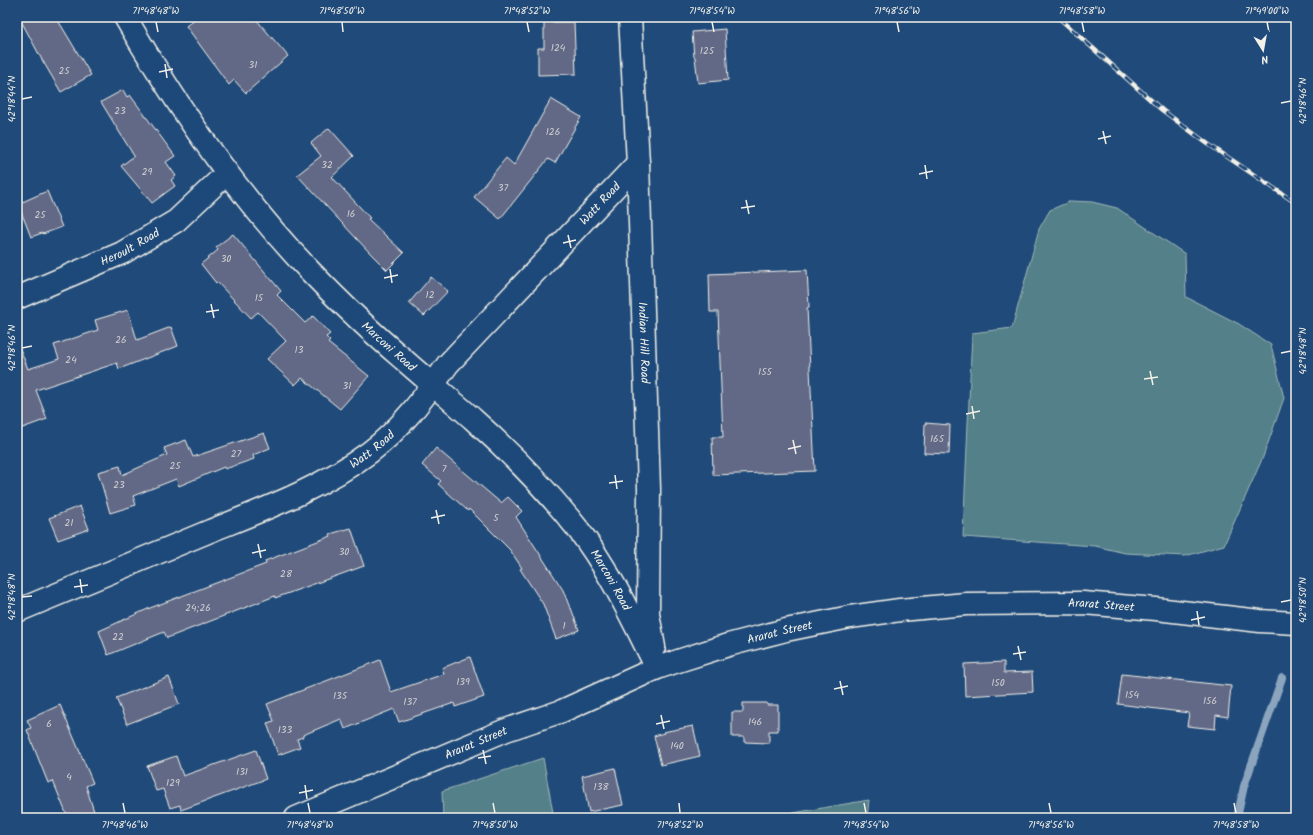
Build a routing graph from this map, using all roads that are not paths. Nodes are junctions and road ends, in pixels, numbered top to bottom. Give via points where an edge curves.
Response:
1 (125, 17) edge
2 (630, 17) edge
3 (638, 163) junction
4 (227, 173) junction
5 (17, 298) edge
6 (433, 385) junction
7 (17, 611) edge
8 (1296, 623) edge
9 (658, 668) junction
10 (296, 818) edge

1 - 4 street, Marconi Road via 167,86
2 - 3 street, Indian Hill Road
3 - 6 street, Watt Road via 448,364
3 - 9 street, Indian Hill Road via 649,488 648,614
4 - 5 street, Heroult Road via 176,221 122,253
4 - 6 street, Marconi Road via 259,215 311,271 379,338
6 - 7 street, Watt Road via 389,436 328,479 279,503
6 - 9 street, Marconi Road via 508,451 578,530 622,601
8 - 9 street, Ararat Street via 1083,604 966,604 850,617 786,630 728,645
9 - 10 street, Ararat Street via 562,711 506,730

